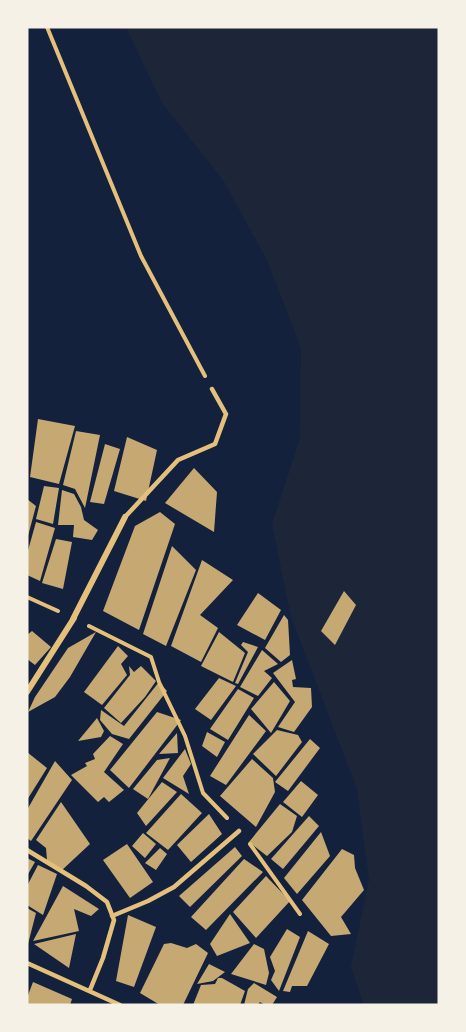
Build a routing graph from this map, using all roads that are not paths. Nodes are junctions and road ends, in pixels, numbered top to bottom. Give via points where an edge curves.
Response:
1 (212, 389) road end
2 (126, 517) joint
3 (27, 692) edge
4 (239, 831) road end
5 (27, 850) edge
6 (112, 916) junction
7 (27, 963) edge
8 (90, 990) junction
9 (120, 1005) edge

1 - 2 lane via 226,414 215,444 178,460
2 - 3 street via 74,618
4 - 6 lane via 174,887
5 - 6 lane via 107,902
6 - 8 lane via 104,958
7 - 8 lane
8 - 9 lane

